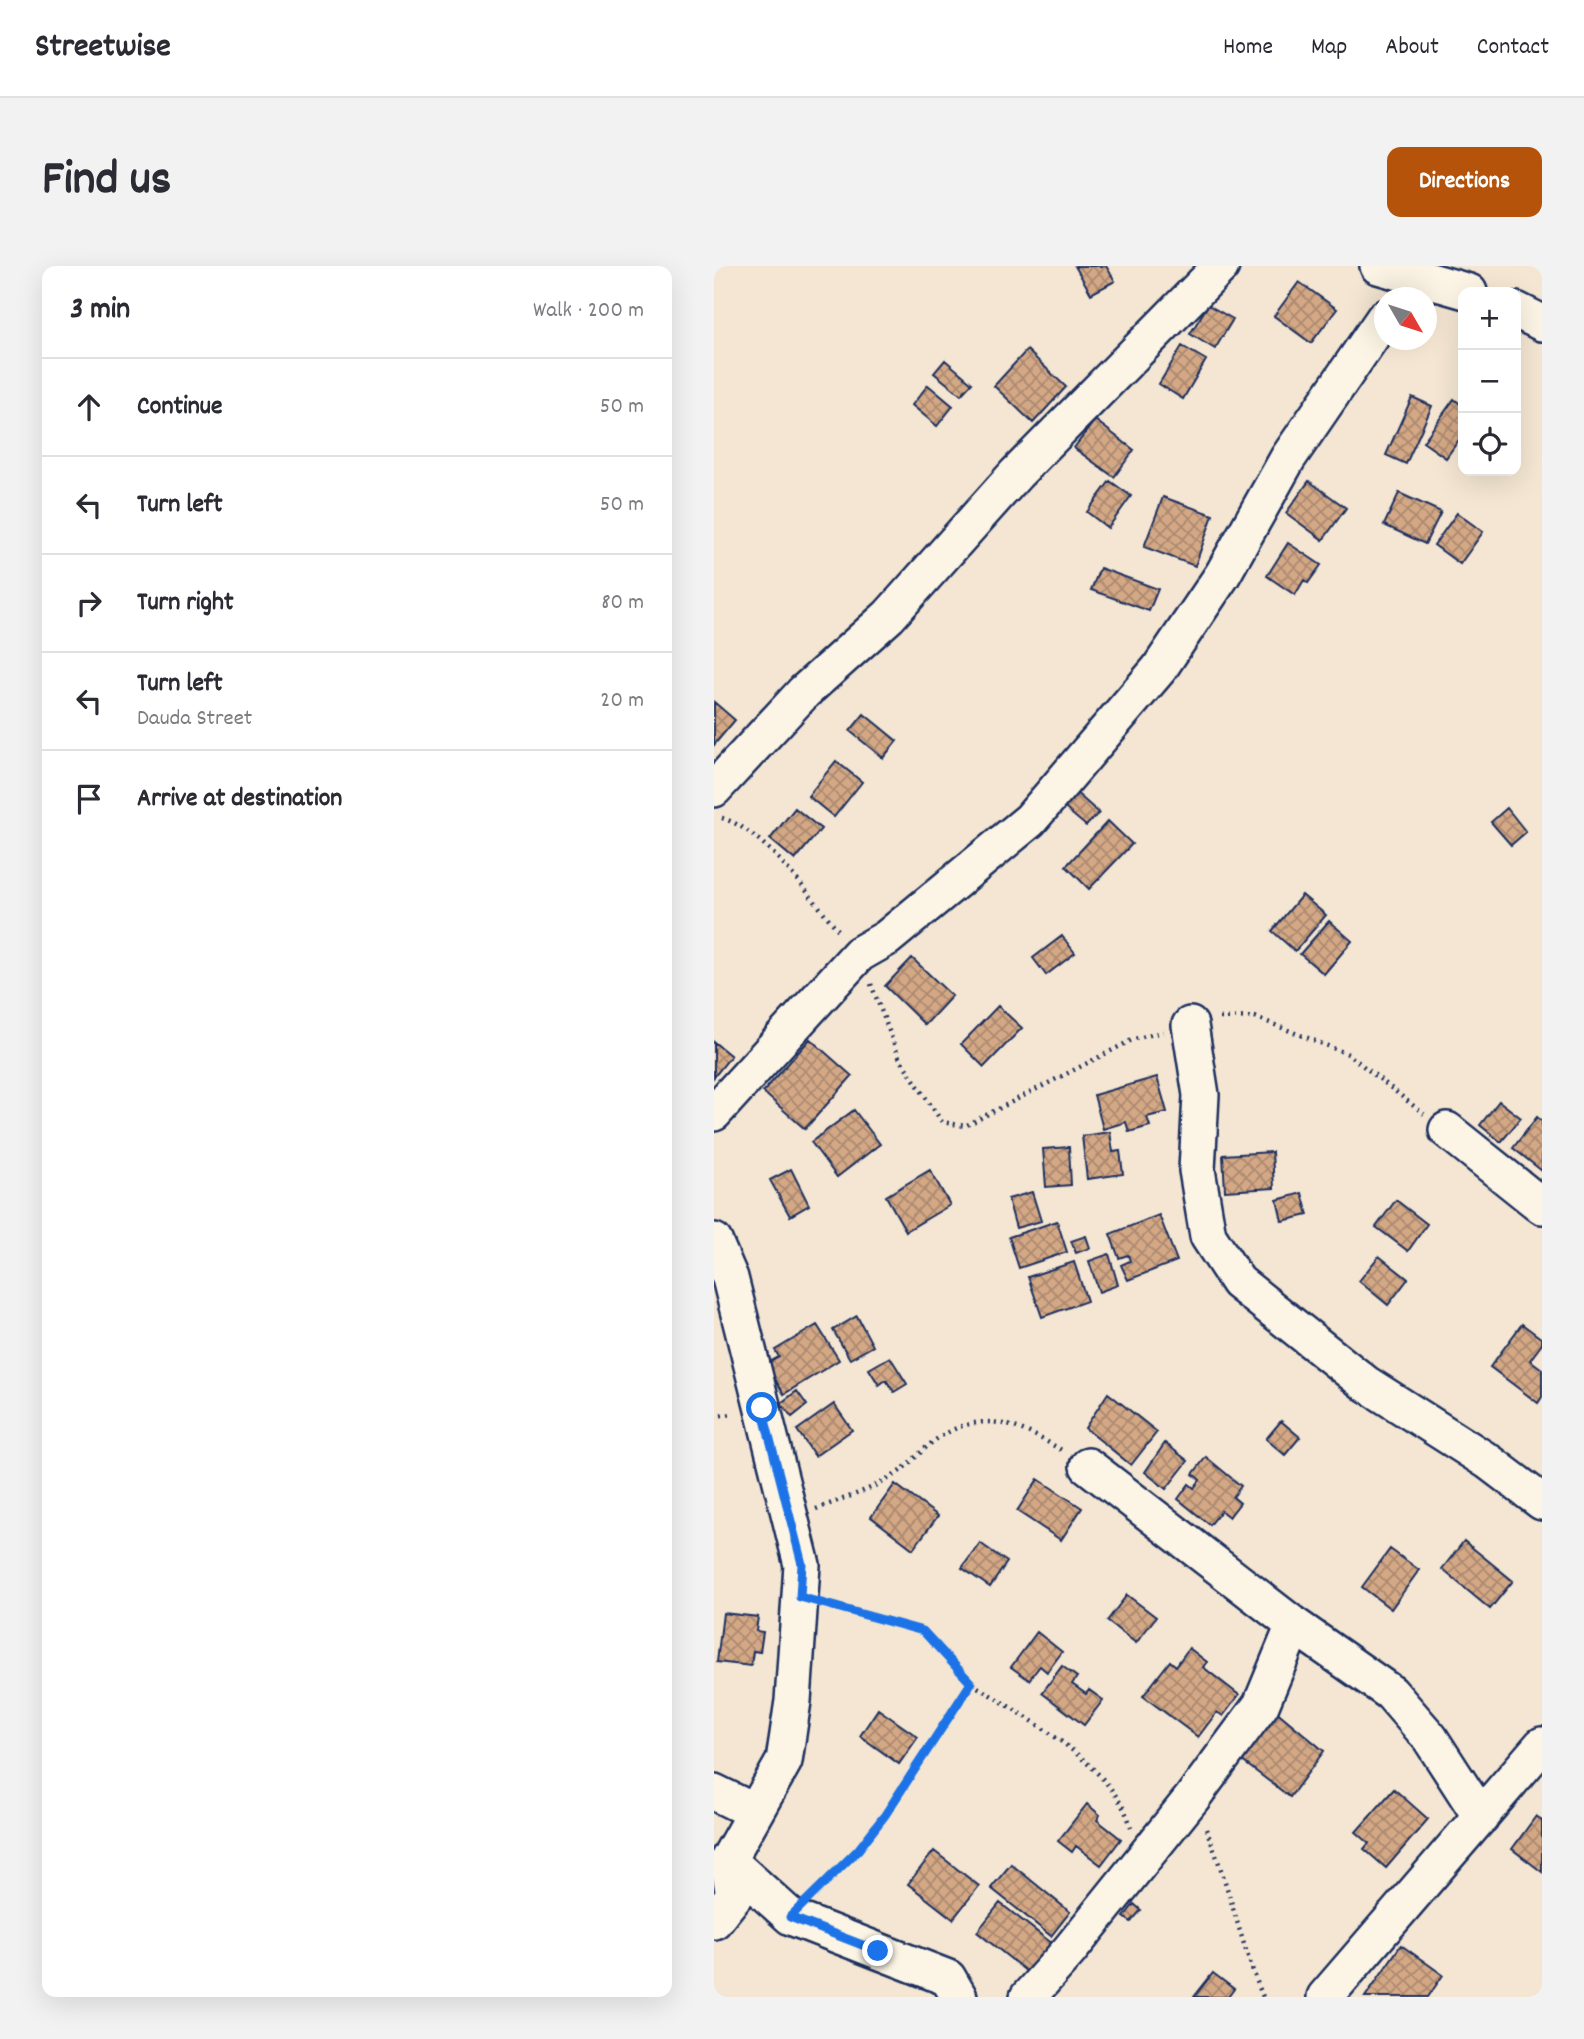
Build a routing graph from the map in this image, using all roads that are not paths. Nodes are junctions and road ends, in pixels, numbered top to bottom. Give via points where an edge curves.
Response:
1 (1221, 266) edge
2 (1378, 266) edge
3 (1407, 287) edge
4 (1437, 289) edge
5 (1458, 291) edge
6 (1521, 312) edge
7 (1542, 323) edge
8 (1374, 333) edge
9 (714, 789) edge
10 (1190, 1025) road end
11 (714, 1113) edge
12 (1447, 1130) road end
13 (1542, 1206) edge
14 (714, 1241) edge
15 (1088, 1466) road end
16 (1542, 1502) edge
17 (1294, 1625) junction
18 (1542, 1745) edge
19 (714, 1792) edge
20 (755, 1812) junction
21 (1481, 1817) junction
22 (728, 1860) junction
23 (714, 1922) edge
24 (959, 1997) edge
25 (1028, 1997) edge
26 (1325, 1997) edge

1 - 9 street via 1016,474 889,616 804,692
2 - 3 street
4 - 5 street
6 - 7 street
8 - 11 street via 1288,458 1223,574 1159,669 1030,820 887,938 859,954
10 - 16 street via 1201,1095 1197,1170 1208,1236 1238,1282 1365,1382
12 - 13 street
14 - 20 street via 730,1278 802,1564 793,1701 784,1761
15 - 17 street
17 - 21 street via 1391,1693 1430,1738
17 - 25 street via 1261,1705 1192,1798
18 - 21 street
19 - 20 street
20 - 22 street
21 - 26 street
22 - 23 street via 734,1896
22 - 24 street via 790,1917 948,1978

